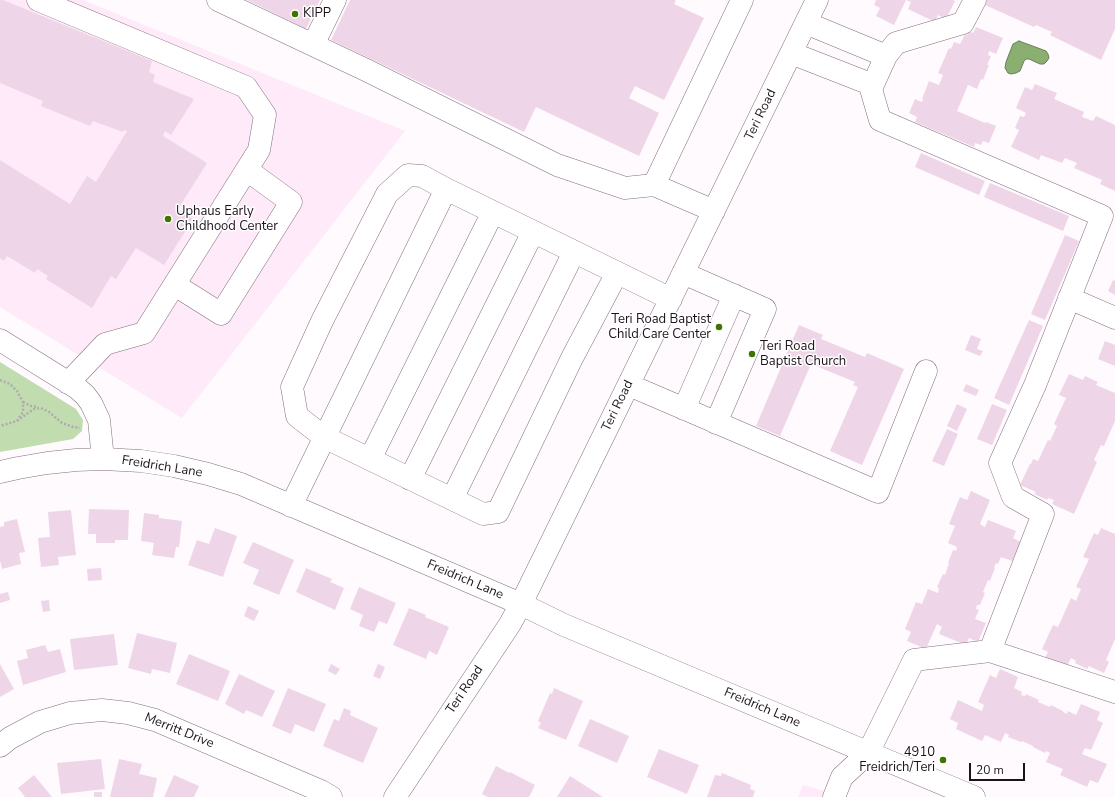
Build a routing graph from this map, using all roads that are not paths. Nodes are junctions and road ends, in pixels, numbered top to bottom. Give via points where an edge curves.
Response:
1 (38, 0) edge
2 (218, 0) edge
3 (335, 0) edge
4 (742, 0) edge
5 (817, 0) edge
6 (974, 0) edge
7 (806, 23) junction
8 (313, 45) junction
9 (791, 53) junction
10 (886, 56) junction
11 (873, 85) junction
12 (246, 170) junction
13 (654, 186) junction
14 (446, 189) junction
15 (714, 211) junction
16 (493, 212) junction
17 (533, 232) junction
18 (574, 252) junction
19 (617, 272) junction
20 (684, 273) junction
21 (175, 285) junction
22 (734, 295) junction
23 (1069, 298) junction
24 (671, 299) junction
25 (1115, 318) edge
26 (0, 340) edge
27 (926, 371) dead end
28 (68, 383) junction
29 (629, 385) junction
30 (684, 409) junction
31 (716, 423) junction
32 (324, 437) junction
33 (103, 459) junction
34 (370, 459) junction
35 (0, 472) edge
36 (410, 479) junction
37 (452, 499) junction
38 (290, 506) junction
39 (521, 604) junction
40 (990, 651) junction
41 (1115, 692) edge
42 (0, 746) edge
43 (868, 753) junction
44 (331, 797) edge
45 (395, 797) edge
46 (834, 797) edge
47 (974, 797) edge

1 - 12 street via 246,87 265,115 259,150
2 - 8 street
3 - 8 street
4 - 13 street
5 - 7 street, Teri Road
6 - 10 street via 963,23 896,43
7 - 9 street, Teri Road
7 - 10 street
8 - 13 street via 557,165 625,188
9 - 11 street
9 - 15 street, Teri Road
10 - 11 street
11 - 23 street via 871,89 880,120 1102,216
12 - 21 street
12 - 21 street via 291,202 221,314
13 - 15 street
14 - 16 street
14 - 32 street
14 - 32 street via 422,176 408,175 388,194 322,321 292,387 297,416
15 - 20 street, Teri Road
16 - 17 street
16 - 34 street
17 - 18 street
17 - 36 street
18 - 19 street
18 - 37 street
19 - 24 street
19 - 37 street via 572,358 498,512 483,514
20 - 22 street
20 - 24 street, Teri Road
21 - 28 street via 144,333 105,344
22 - 30 street
22 - 31 street via 765,309
23 - 25 street
23 - 40 street via 1035,385 1000,463 1013,497 1043,514
24 - 29 street, Teri Road
26 - 28 street, Freidrich Lane
27 - 31 street via 878,492
28 - 33 street, Freidrich Lane via 85,395 95,411 99,420
29 - 30 street
29 - 39 street, Teri Road
30 - 31 street
32 - 34 street
32 - 38 street
33 - 35 street via 47,463
33 - 38 street, Freidrich Lane via 141,461 208,474 241,484
34 - 36 street
36 - 37 street
38 - 39 street, Freidrich Lane
39 - 43 street, Freidrich Lane via 564,625
39 - 45 street, Teri Road
40 - 41 street
40 - 43 street via 914,660
42 - 44 street, Merritt Drive via 40,722 70,713 102,710 128,713 155,720
43 - 46 street via 842,777
43 - 47 street, Freidrich Lane

